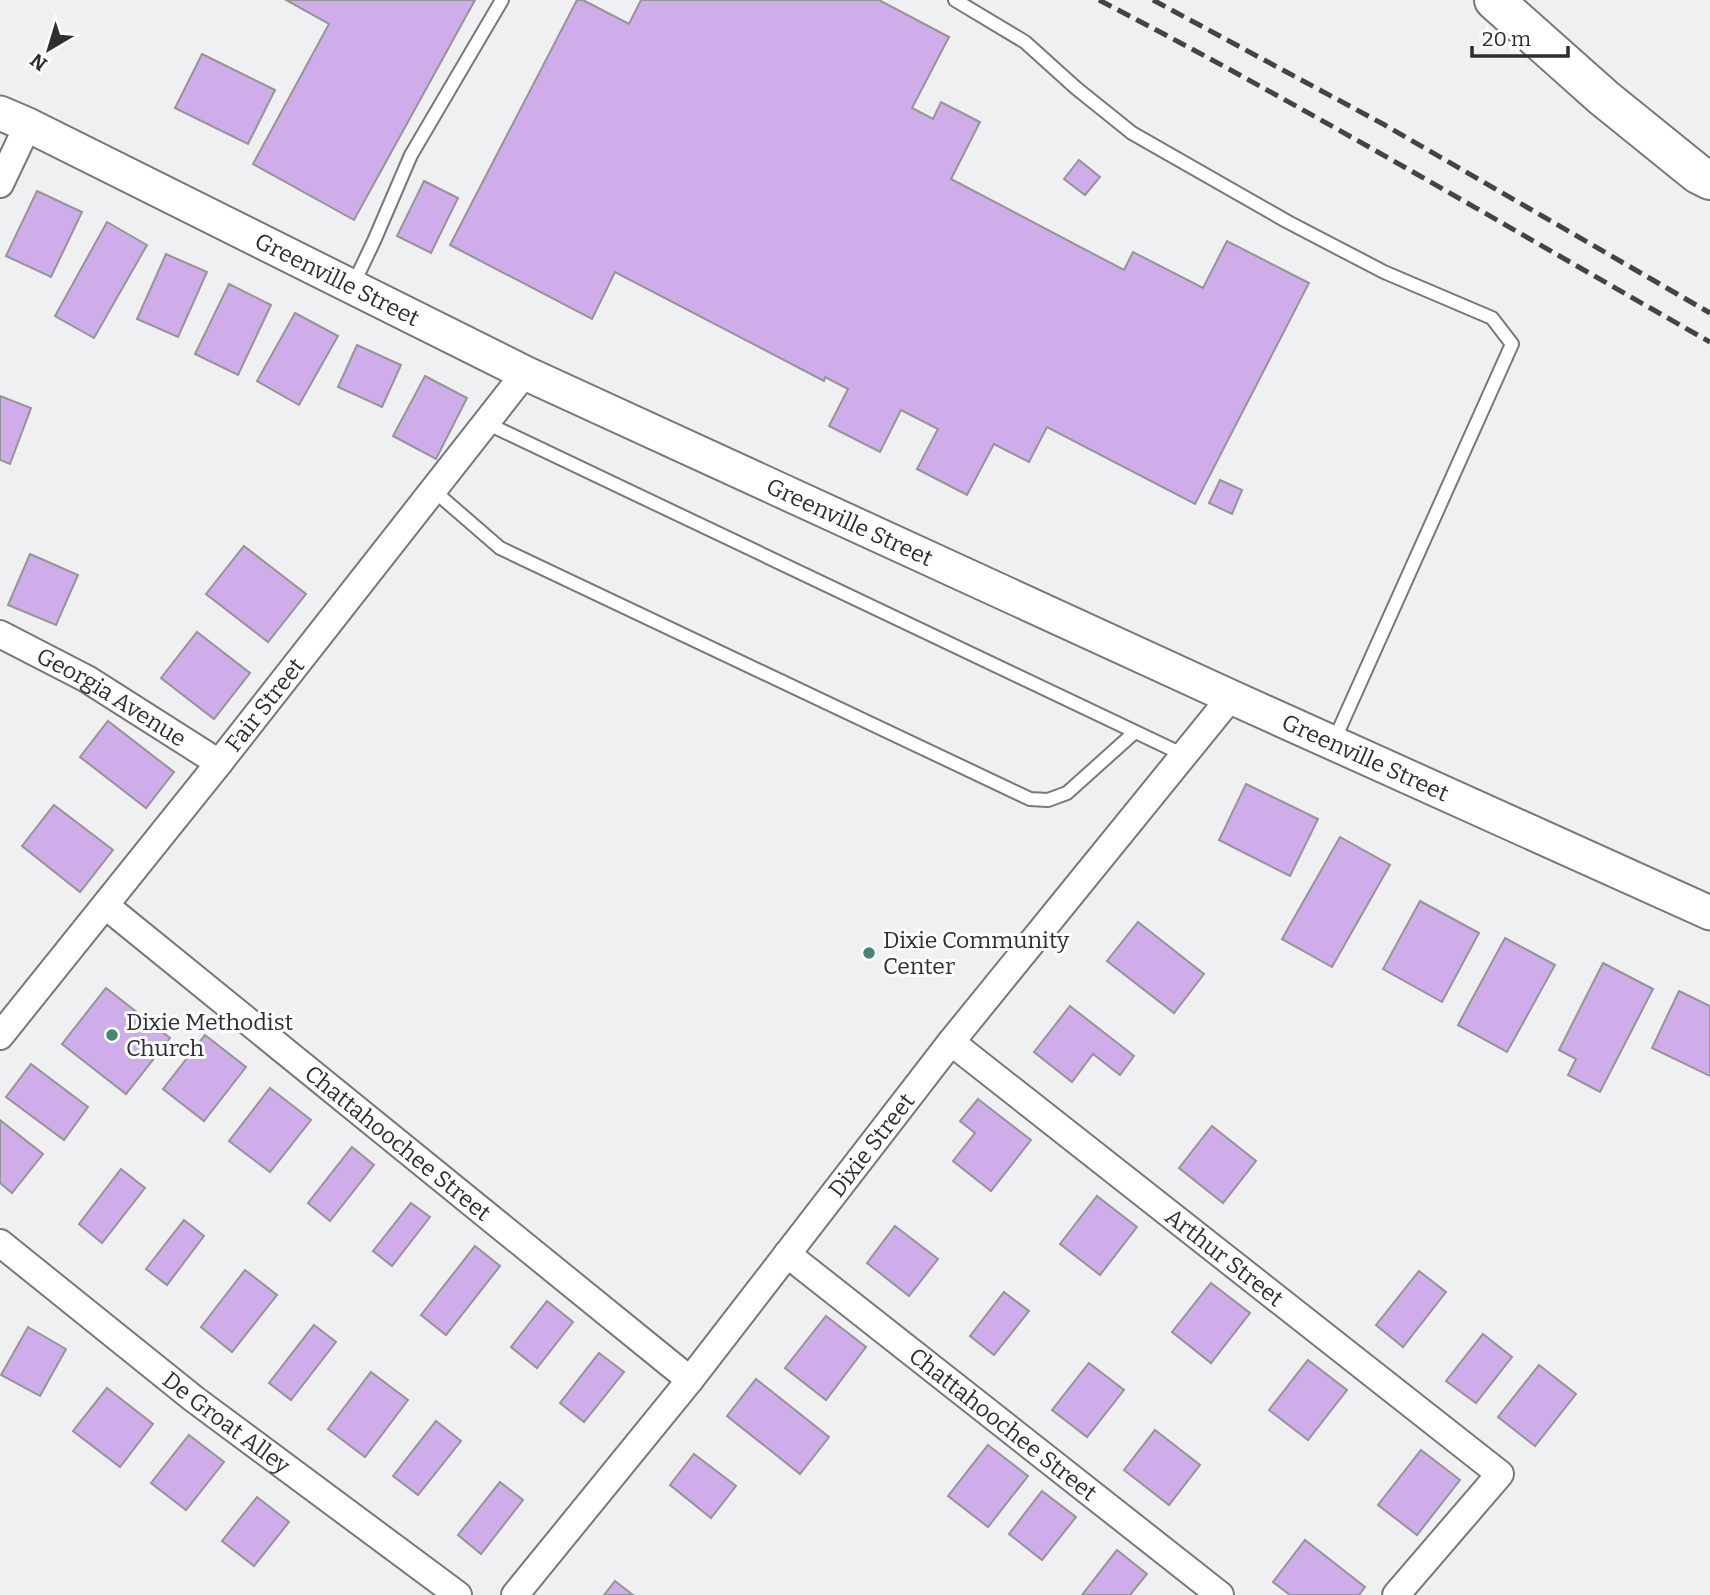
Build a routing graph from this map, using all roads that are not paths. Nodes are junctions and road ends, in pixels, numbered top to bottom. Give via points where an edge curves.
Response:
1 (502, 0) edge
2 (955, 0) edge
3 (1494, 0) edge
4 (14, 119) edge
5 (1710, 180) edge
6 (0, 184) edge
7 (352, 286) junction
8 (525, 373) junction
9 (486, 423) junction
10 (433, 490) junction
11 (0, 634) edge
12 (1231, 697) junction
13 (1135, 732) junction
14 (1333, 743) junction
15 (1184, 755) junction
16 (219, 763) junction
17 (106, 905) junction
18 (1710, 913) edge
19 (0, 1036) edge
20 (951, 1042) junction
21 (0, 1243) edge
22 (787, 1254) junction
23 (690, 1380) junction
24 (458, 1595) edge
25 (515, 1595) edge
26 (1220, 1595) edge
27 (1396, 1595) edge

1 - 7 lane via 411,155
2 - 14 lane via 1025,42 1132,133 1384,272 1492,318 1512,344
3 - 5 highway via 1604,98
4 - 6 street
4 - 7 street, Greenville Street
7 - 8 street, Greenville Street
8 - 9 street, Fair Street
8 - 12 street, Greenville Street
9 - 10 street, Fair Street
9 - 13 lane
10 - 13 lane via 500,548 1030,799 1048,800 1067,793
10 - 16 street, Fair Street
11 - 16 street, Georgia Avenue via 87,680
12 - 14 street, Greenville Street
12 - 15 street, Dixie Street
13 - 15 lane
14 - 18 street, Greenville Street
15 - 20 street, Dixie Street
16 - 17 street, Fair Street
17 - 19 street, Fair Street
17 - 23 street, Chattahoochee Street
20 - 22 street, Dixie Street
20 - 27 street, Arthur Street via 1500,1474
21 - 24 street, De Groat Alley via 194,1399
22 - 23 street, Dixie Street
22 - 26 street, Chattahoochee Street
23 - 25 street, Dixie Street

